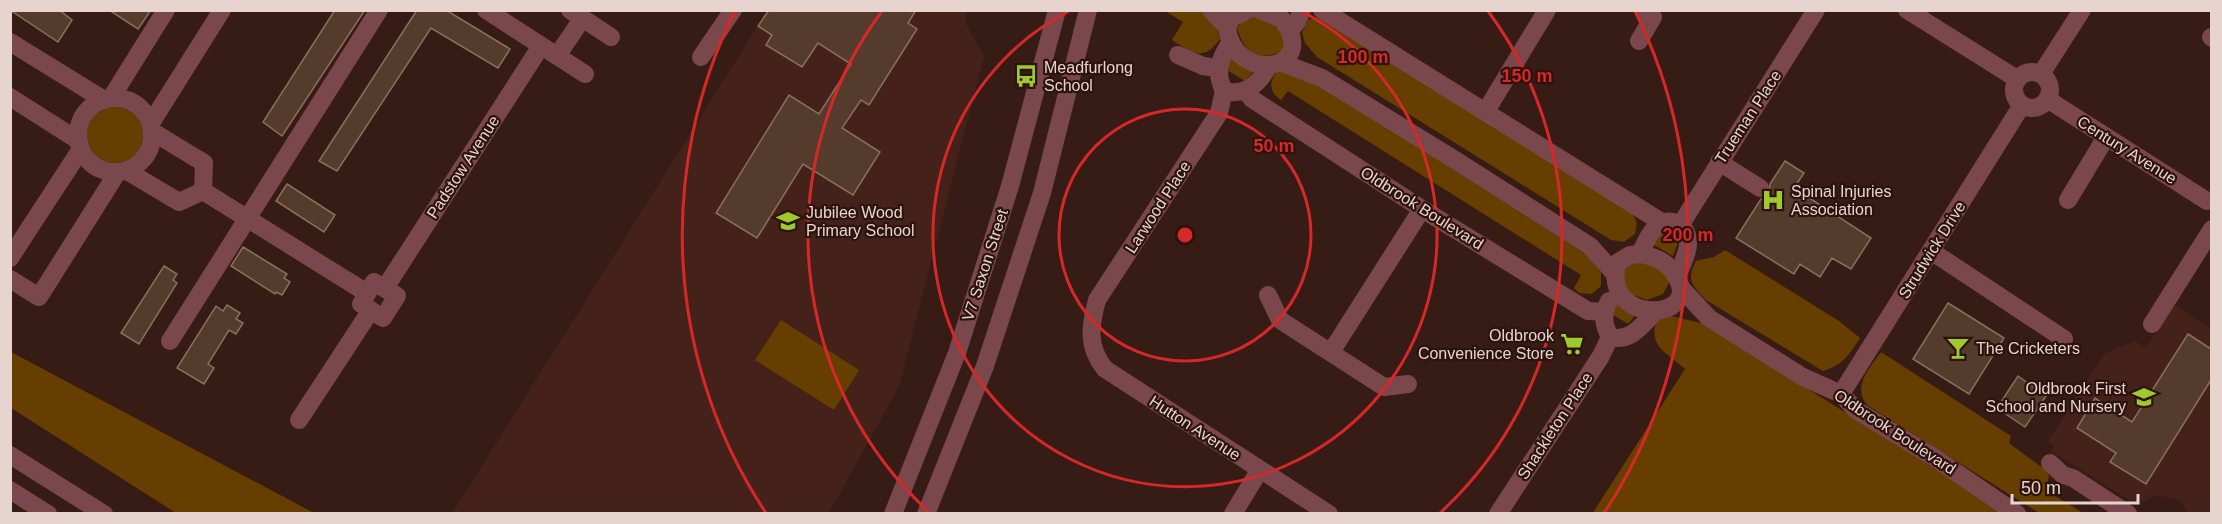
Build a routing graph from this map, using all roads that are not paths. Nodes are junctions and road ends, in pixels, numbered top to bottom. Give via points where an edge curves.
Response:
1 (166, 10) edge
2 (222, 10) edge
3 (379, 10) edge
4 (486, 10) edge
5 (733, 10) edge
6 (1088, 10) edge
7 (1211, 10) edge
8 (1302, 10) edge
9 (1322, 10) edge
10 (1547, 10) edge
11 (1816, 10) edge
12 (1907, 10) edge
13 (2082, 10) edge
14 (1247, 11) edge
15 (1057, 14) edge
16 (1648, 14) edge
17 (576, 15) edge
18 (1228, 35) junction
19 (611, 37) dead end
20 (1292, 39) junction
21 (1640, 41) dead end
22 (10, 42) edge
23 (549, 51) junction
24 (1178, 55) dead end
25 (702, 57) dead end
26 (1275, 65) junction
27 (1218, 68) junction
28 (585, 74) dead end
29 (2041, 74) junction
30 (1322, 78) junction
31 (2017, 79) junction
32 (1246, 91) junction
33 (1224, 92) junction
34 (10, 97) edge
35 (108, 99) junction
36 (2047, 99) junction
37 (2022, 105) junction
38 (1486, 111) junction
39 (152, 127) junction
40 (2106, 137) junction
41 (80, 145) junction
42 (1719, 162) junction
43 (122, 172) junction
44 (1760, 188) dead end
45 (203, 190) junction
46 (2209, 199) edge
47 (2068, 200) dead end
48 (1422, 209) junction
49 (248, 217) junction
50 (1663, 223) junction
51 (1681, 224) junction
52 (2211, 224) edge
53 (2211, 229) edge
54 (1590, 246) junction
55 (1931, 251) junction
56 (1635, 255) junction
57 (10, 258) edge
58 (10, 279) edge
59 (1616, 281) junction
60 (1679, 283) junction
61 (385, 288) junction
62 (1268, 295) dead end
63 (369, 302) junction
64 (1661, 311) junction
65 (1605, 312) junction
66 (1709, 318) junction
67 (1091, 322) joint
68 (2151, 324) dead end
69 (1610, 336) junction
70 (2064, 339) dead end
71 (170, 341) dead end
72 (1331, 352) junction
73 (1408, 384) dead end
74 (1840, 394) junction
75 (299, 420) dead end
76 (10, 455) edge
77 (2050, 463) dead end
78 (1259, 471) junction
79 (10, 490) edge
80 (48, 513) edge
81 (104, 513) edge
82 (893, 513) edge
83 (926, 513) edge
84 (1233, 513) edge
85 (1329, 513) edge
86 (1498, 513) edge
87 (2017, 513) edge
88 (2128, 513) edge

1 - 35 street
2 - 39 street
3 - 49 street
4 - 23 street
5 - 25 street
6 - 83 street, V7 Saxon Street via 1042,193 985,366
7 - 18 street, Oldbrook Boulevard
8 - 20 street
9 - 38 street
10 - 38 street
11 - 42 street, Trueman Place
12 - 31 street
13 - 29 street
14 - 18 street, Oldbrook Boulevard via 1232,18
14 - 20 street, Oldbrook Boulevard via 1282,19
15 - 82 street, V7 Saxon Street via 1010,186 957,353
16 - 21 street
17 - 19 street
17 - 23 street, Padstow Avenue
18 - 26 street, Oldbrook Boulevard via 1242,57 1252,63
18 - 27 street
20 - 26 street
20 - 30 street, Oldbrook Boulevard
22 - 35 street
23 - 28 street
23 - 61 street, Padstow Avenue
24 - 27 street
26 - 30 street, Oldbrook Boulevard
26 - 32 street
27 - 33 street
29 - 31 street via 2025,72
29 - 36 street via 2050,88
30 - 54 street, Oldbrook Boulevard
31 - 37 street via 2013,90
32 - 33 street
32 - 48 street, Oldbrook Boulevard via 1252,99
33 - 67 street, Larwood Place via 1219,113 1098,300
34 - 41 street
35 - 39 street via 136,104
35 - 41 street via 87,111 81,120
36 - 37 street via 2033,108
36 - 40 street, Century Avenue
37 - 55 street, Strudwick Drive
38 - 50 street
39 - 43 street via 147,156
39 - 45 street via 204,163
40 - 46 street, Century Avenue
40 - 47 street
41 - 43 street via 95,166
41 - 57 street
42 - 44 street
42 - 51 street, Trueman Place
43 - 45 street via 179,202
43 - 58 street via 39,297
45 - 49 street
46 - 52 street via 2206,215
48 - 65 street, Oldbrook Boulevard via 1588,311
48 - 72 street
49 - 63 street
49 - 71 street
50 - 51 street
50 - 56 street
51 - 60 street via 1689,243
53 - 68 street
54 - 56 street, Oldbrook Boulevard
54 - 59 street, Oldbrook Boulevard
55 - 70 street
55 - 74 street, Strudwick Drive
56 - 59 street via 1617,263
56 - 60 street, Oldbrook Boulevard via 1662,261
59 - 64 street, Oldbrook Boulevard via 1632,305
59 - 65 street
60 - 64 street via 1678,302
60 - 66 street, Oldbrook Boulevard
61 - 63 street via 374,282
61 - 63 street via 397,296 383,318
62 - 72 street via 1280,320
63 - 75 street
64 - 66 street, Oldbrook Boulevard
64 - 69 street via 1622,340
65 - 69 street via 1603,321
66 - 74 street, Oldbrook Boulevard via 1803,377
67 - 78 street, Hutton Avenue via 1091,344 1105,369
69 - 86 street, Shackleton Place via 1601,356
72 - 73 street via 1384,387
74 - 87 street, Oldbrook Boulevard via 1856,410
76 - 81 street
77 - 88 street via 2063,475
78 - 84 street
78 - 85 street, Hutton Avenue
79 - 80 street

